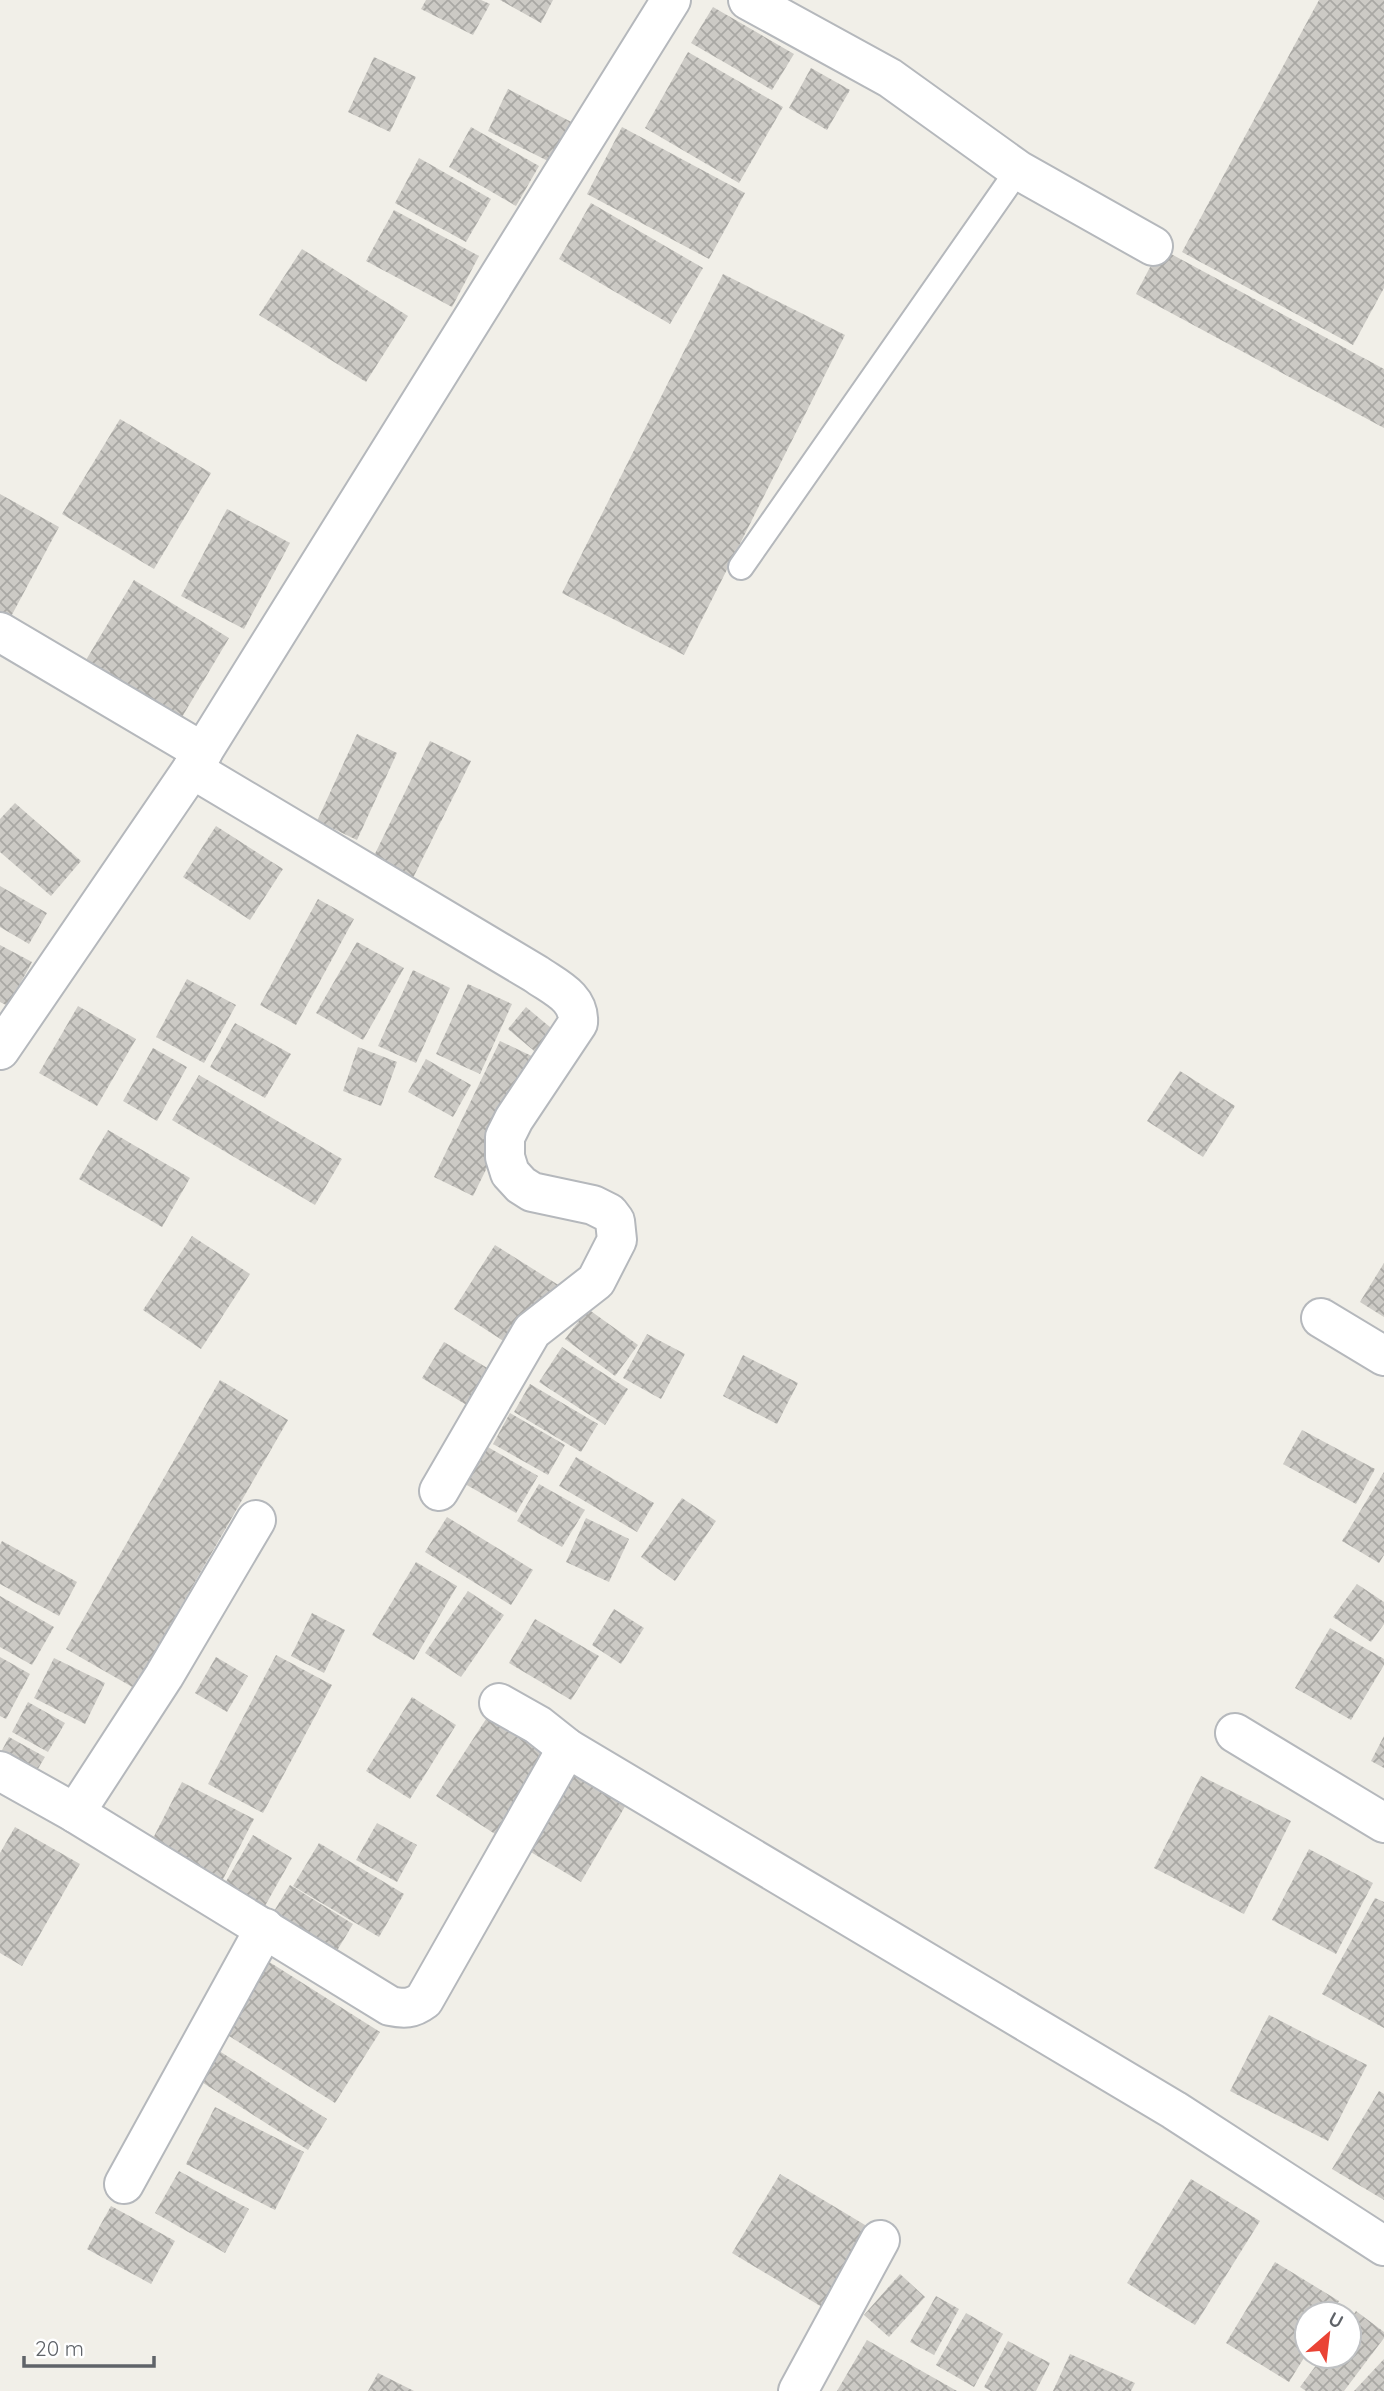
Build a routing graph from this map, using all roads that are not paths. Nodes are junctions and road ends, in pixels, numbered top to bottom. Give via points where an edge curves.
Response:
1 (671, 0) edge
2 (748, 0) edge
3 (1018, 170) junction
4 (1153, 246) dead end
5 (741, 567) dead end
6 (0, 632) edge
7 (197, 760) junction
8 (5, 1032) edge
9 (1321, 1318) dead end
10 (1384, 1356) edge
11 (439, 1491) dead end
12 (256, 1520) dead end
13 (499, 1703) dead end
14 (1236, 1733) dead end
15 (566, 1748) junction
16 (0, 1771) edge
17 (75, 1813) junction
18 (1384, 1823) edge
19 (265, 1928) junction
20 (124, 2184) dead end
21 (880, 2240) dead end
22 (1384, 2246) edge
23 (798, 2391) edge

1 - 7 street
2 - 3 street via 890,78
3 - 4 street
3 - 5 lane
6 - 7 street
7 - 8 street
7 - 11 street via 536,974 568,996 577,1010 578,1023 505,1137 505,1157 510,1174 533,1192 609,1213 617,1240 596,1281 531,1331
9 - 10 street
12 - 17 street via 164,1676
13 - 15 street
14 - 18 street
15 - 19 street via 416,2007 390,2006
15 - 22 street via 1174,2110
16 - 17 street
17 - 19 street
19 - 20 street
21 - 23 street

